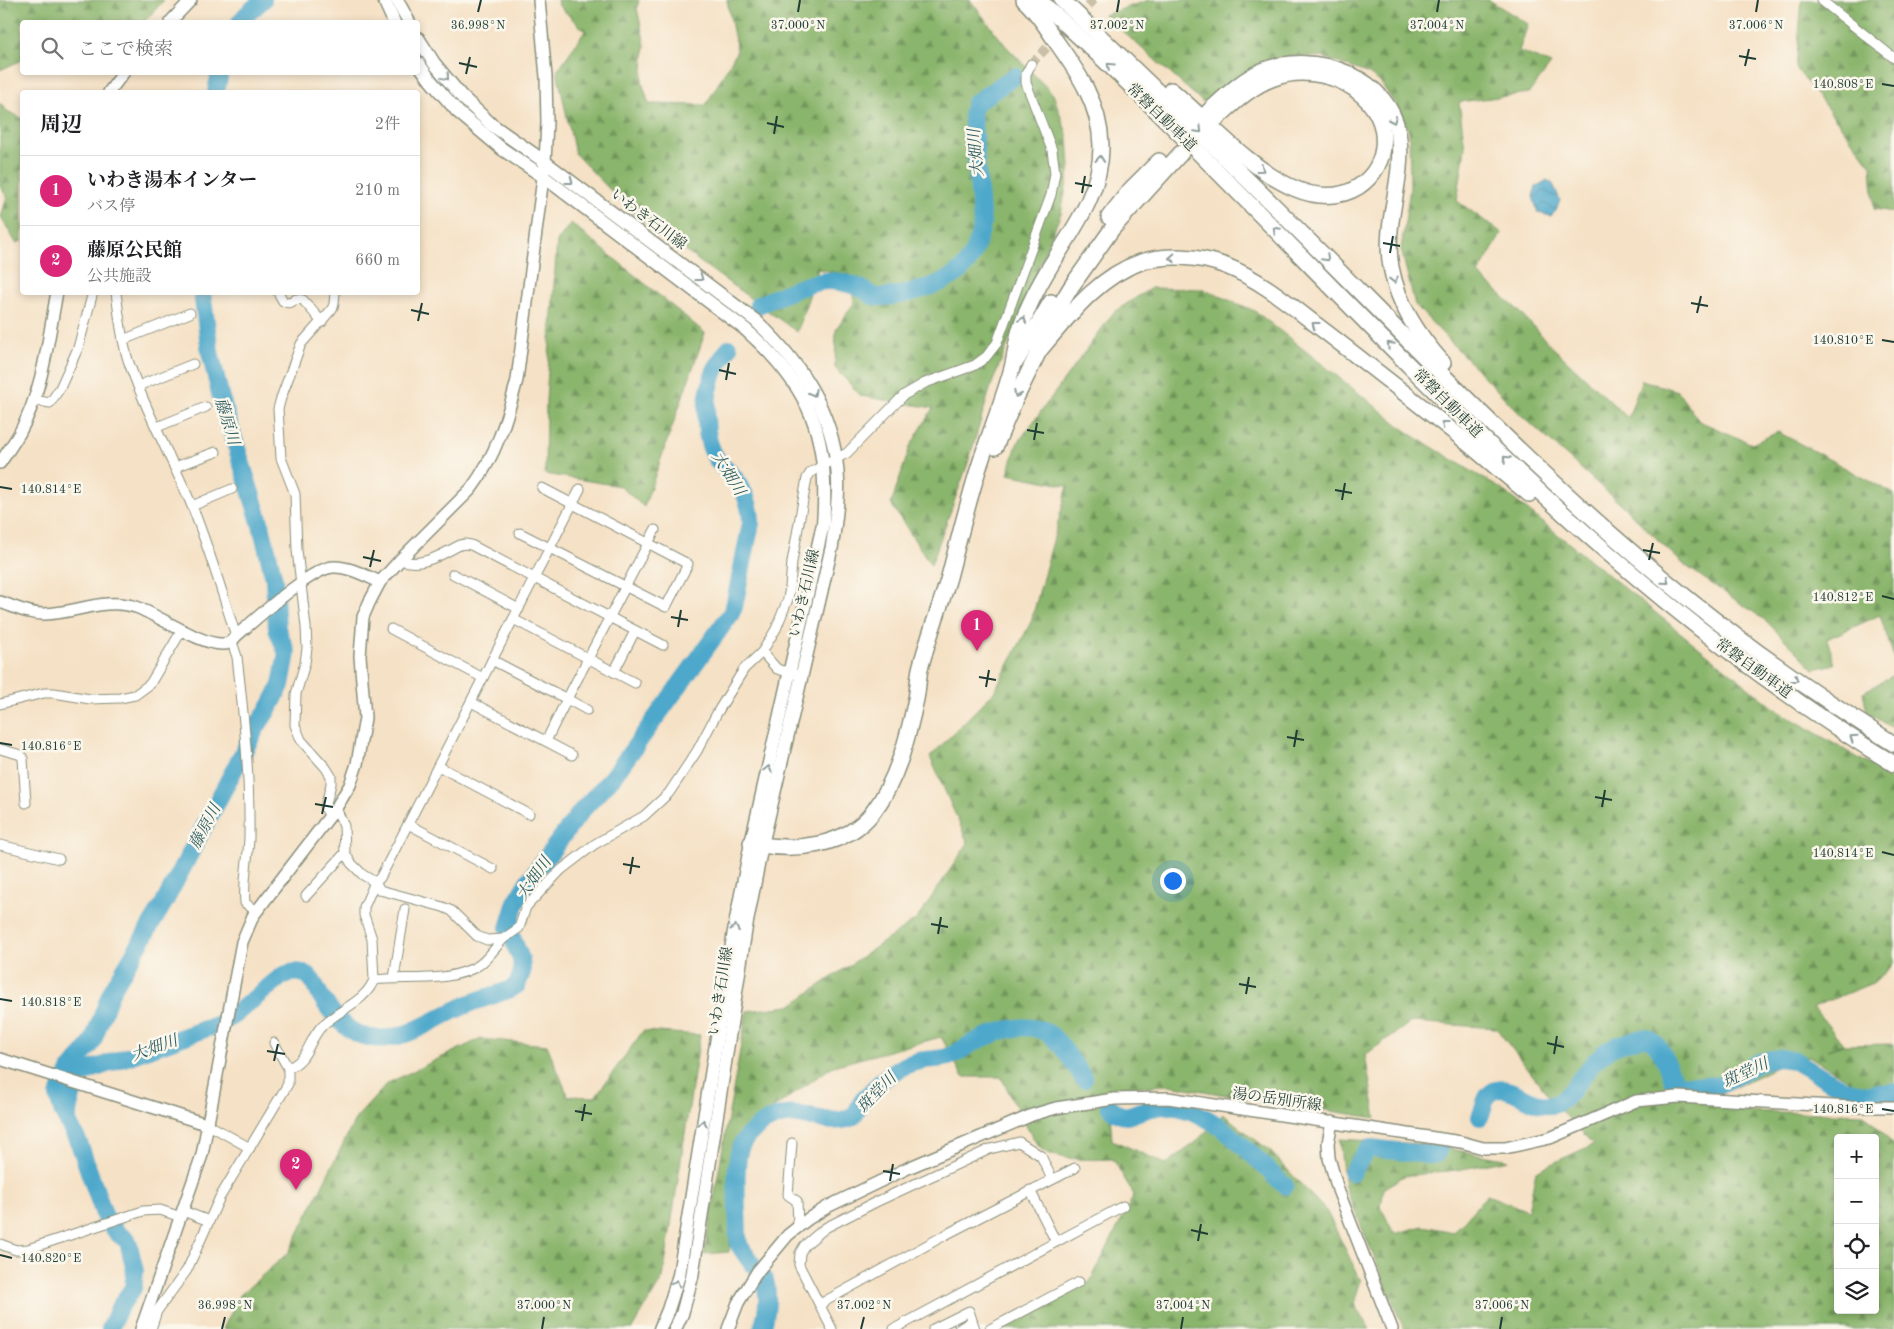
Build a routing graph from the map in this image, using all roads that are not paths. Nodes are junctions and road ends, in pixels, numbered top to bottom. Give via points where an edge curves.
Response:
1 (191, 0) edge
2 (384, 0) edge
3 (397, 0) edge
4 (540, 0) edge
5 (1024, 0) edge
6 (1039, 0) edge
7 (1064, 0) edge
8 (1821, 0) edge
9 (172, 20) edge
10 (393, 20) edge
11 (408, 20) edge
12 (420, 41) edge
13 (1894, 58) edge
14 (1031, 64) tunnel mouth
15 (420, 66) edge
16 (122, 75) edge
17 (110, 90) edge
18 (545, 162) junction
19 (544, 177) junction
20 (56, 295) edge
21 (92, 295) edge
22 (116, 295) edge
23 (280, 295) edge
24 (334, 295) edge
25 (190, 313) dead end
26 (322, 322) junction
27 (123, 340) junction
28 (1039, 351) junction
29 (193, 364) dead end
30 (1012, 367) junction
31 (138, 386) junction
32 (34, 400) junction
33 (206, 407) dead end
34 (157, 427) junction
35 (216, 452) dead end
36 (836, 459) junction
37 (0, 463) edge
38 (824, 465) junction
39 (175, 467) junction
40 (542, 488) dead end
41 (232, 489) dead end
42 (580, 489) dead end
43 (572, 504) junction
44 (192, 506) junction
45 (655, 530) dead end
46 (520, 533) dead end
47 (648, 544) junction
48 (550, 547) junction
49 (1629, 549) junction
50 (400, 560) junction
51 (453, 574) dead end
52 (1633, 574) junction
53 (534, 578) junction
54 (380, 582) junction
55 (300, 583) junction
56 (626, 586) junction
57 (0, 602) edge
58 (519, 608) junction
59 (610, 618) junction
60 (513, 619) junction
61 (182, 630) junction
62 (390, 630) dead end
63 (635, 631) junction
64 (234, 638) junction
65 (663, 645) dead end
66 (762, 652) junction
67 (589, 658) junction
68 (492, 660) junction
69 (614, 672) junction
70 (795, 674) junction
71 (483, 678) junction
72 (635, 683) dead end
73 (916, 698) junction
74 (568, 699) junction
75 (471, 702) junction
76 (0, 704) edge
77 (587, 710) dead end
78 (546, 741) junction
79 (1894, 744) edge
80 (0, 749) edge
81 (572, 755) dead end
82 (1894, 764) edge
83 (438, 766) junction
84 (26, 803) dead end
85 (333, 812) junction
86 (529, 814) dead end
87 (408, 824) junction
88 (757, 844) junction
89 (0, 845) edge
90 (345, 853) junction
91 (59, 860) dead end
92 (493, 869) dead end
93 (375, 882) junction
94 (306, 896) dead end
95 (405, 909) dead end
96 (257, 912) junction
97 (504, 938) junction
98 (394, 978) junction
99 (374, 980) junction
100 (274, 1043) dead end
101 (0, 1059) edge
102 (288, 1068) junction
103 (1894, 1107) edge
104 (1332, 1122) junction
105 (209, 1125) junction
106 (792, 1143) dead end
107 (250, 1148) junction
108 (1075, 1168) dead end
109 (1052, 1179) junction
110 (869, 1187) junction
111 (1030, 1190) junction
112 (876, 1202) junction
113 (1123, 1206) dead end
114 (182, 1214) junction
115 (209, 1221) junction
116 (798, 1226) junction
117 (1056, 1242) junction
118 (0, 1244) edge
119 (1079, 1282) dead end
120 (820, 1304) junction
121 (974, 1325) edge
122 (140, 1329) edge
123 (151, 1329) edge
124 (660, 1329) edge
125 (675, 1329) edge
126 (728, 1329) edge
127 (832, 1329) edge
128 (894, 1329) edge
129 (933, 1329) edge
130 (959, 1329) edge
131 (990, 1329) edge
132 (1392, 1329) edge

1 - 9 street
2 - 10 main road
3 - 11 main road
4 - 18 street via 546,86
30 -> 5 highway via 1026,314 1092,194 1098,177 1101,147 1096,114 1078,73
52 -> 6 highway, 常磐自動車道 via 1526,479 1157,110
7 -> 49 highway, 常磐自動車道 via 1535,466
7 -> 49 highway via 1257,166 1304,192 1344,194 1372,175 1382,157 1384,142 1382,126 1363,95 1330,77 1298,73 1275,77 1254,86 1212,116 1248,78 1280,65 1311,63 1340,70 1374,92 1390,112 1399,137 1399,170 1389,251 1395,284 1406,312 1418,333 1442,362
8 - 13 street
12 -> 18 main road, いわき石川線 via 462,97 492,125
14 - 36 street via 1026,83 1052,150 1054,173 1051,195 998,342 975,366 924,383 904,395 847,453
15 - 19 main road, いわき石川線 via 458,112 502,149
16 - 17 street
18 - 19 street
18 -> 36 main road, いわき石川線 via 756,321 780,343 804,374 823,412
19 - 38 main road, いわき石川線 via 746,329 769,350 789,373 804,398 816,427
19 - 50 street via 517,380 501,434 490,461 471,489
20 - 32 street
21 - 32 street via 78,348 60,388 50,403
22 - 27 street
23 - 26 street via 287,303 303,300
24 - 26 street via 332,309
25 - 27 street
26 - 55 street via 301,344 278,410 281,458 295,494
27 - 31 street
28 - 30 highway via 1053,317 1088,260 1178,149 1131,190 1081,254
52 -> 28 highway via 1278,296 1226,266 1173,258 1141,262 1126,268 1100,284
28 -> 73 highway via 996,446 930,673
29 - 31 street
30 - 73 highway via 920,670
31 - 34 street
32 - 37 street via 19,434
33 - 34 street
34 - 39 street
35 - 39 street
36 - 38 street
36 - 70 main road, いわき石川線 via 837,510 832,546
38 - 66 street via 807,478 788,599
38 - 70 main road, いわき石川線 via 823,524
39 - 44 street
40 - 43 street
41 - 44 street
42 - 43 street
43 - 47 street
43 - 48 street
44 - 64 street via 207,544
45 - 47 street
46 - 48 street
47 - 56 street
47 - 56 street via 688,564 666,607
48 - 53 street
48 - 56 street
49 -> 79 highway, 常磐自動車道 via 1750,646
50 - 53 street via 420,563 465,544
50 - 54 street
51 - 58 street
82 -> 52 highway, 常磐自動車道 via 1774,684
53 - 58 street
53 - 59 street
54 - 55 street via 343,567 332,567
54 - 85 street via 363,617 360,634 365,718 359,756 350,785
55 - 64 street
55 - 85 street via 307,648 296,694 295,725 301,740 331,776 325,808
56 - 59 street
57 - 61 street via 45,614 107,603 122,604
58 - 60 street
59 - 63 street
59 - 67 street
60 - 67 street
60 - 68 street
61 - 64 street via 210,642 224,644
61 - 76 street via 150,684 135,696 90,699 44,693
62 - 71 street
63 - 65 street
63 - 69 street
64 - 96 street via 248,772 249,838 245,903
66 - 70 street via 777,669
66 - 97 street via 744,669 669,793 644,816 595,844 561,870 526,907 520,928
67 - 69 street
67 - 74 street
68 - 71 street
68 - 74 street
69 - 72 street
70 - 88 main road, いわき石川線
71 - 75 street
73 - 88 highway via 892,779 870,815 847,833 822,844
74 - 77 street
74 - 78 street
75 - 78 street
75 - 83 street
78 - 81 street
80 - 84 street via 21,755 23,759
83 - 86 street
83 - 87 street
85 - 90 street via 344,826
85 - 96 street
87 - 92 street
87 - 93 street
124 -> 88 main road, いわき石川線 via 679,1275 735,925
88 - 125 main road, いわき石川線 via 692,1277
89 - 91 street
90 - 93 street via 363,875
90 - 94 street
93 - 97 street via 380,890 452,911 477,936 487,940
93 - 99 street via 366,901 364,915 372,939
95 - 98 street
96 - 105 street via 242,942
97 - 98 street via 481,964 461,972 438,977
98 - 99 street
99 - 102 street via 364,995 322,1026 301,1060
100 - 102 street
101 - 105 street
102 - 107 street via 288,1084
103 - 104 street, 湯の岳別所線 via 1662,1098 1636,1101 1550,1138 1505,1148 1483,1148
104 - 110 street, 湯の岳別所線 via 1168,1098 1089,1102 1032,1115
104 - 132 street via 1329,1158 1338,1190
105 - 107 street
105 - 114 street
106 - 116 street via 788,1195 798,1201
107 - 115 street
108 - 109 street
109 - 111 street
109 - 112 street via 1040,1156 1020,1142 990,1149
110 - 112 street
110 - 116 street, 湯の岳別所線 via 829,1206
111 - 117 street
111 - 120 street
112 - 120 street via 825,1228 800,1253 799,1265
113 - 117 street
114 - 115 street
114 - 118 street via 151,1209 28,1249 16,1250
114 - 122 street
115 - 123 street via 187,1270 158,1311
116 - 126 street, 湯の岳別所線 via 757,1272 738,1303
117 - 128 street
119 - 131 street
120 - 127 street
121 - 129 street via 969,1311
121 - 130 street

